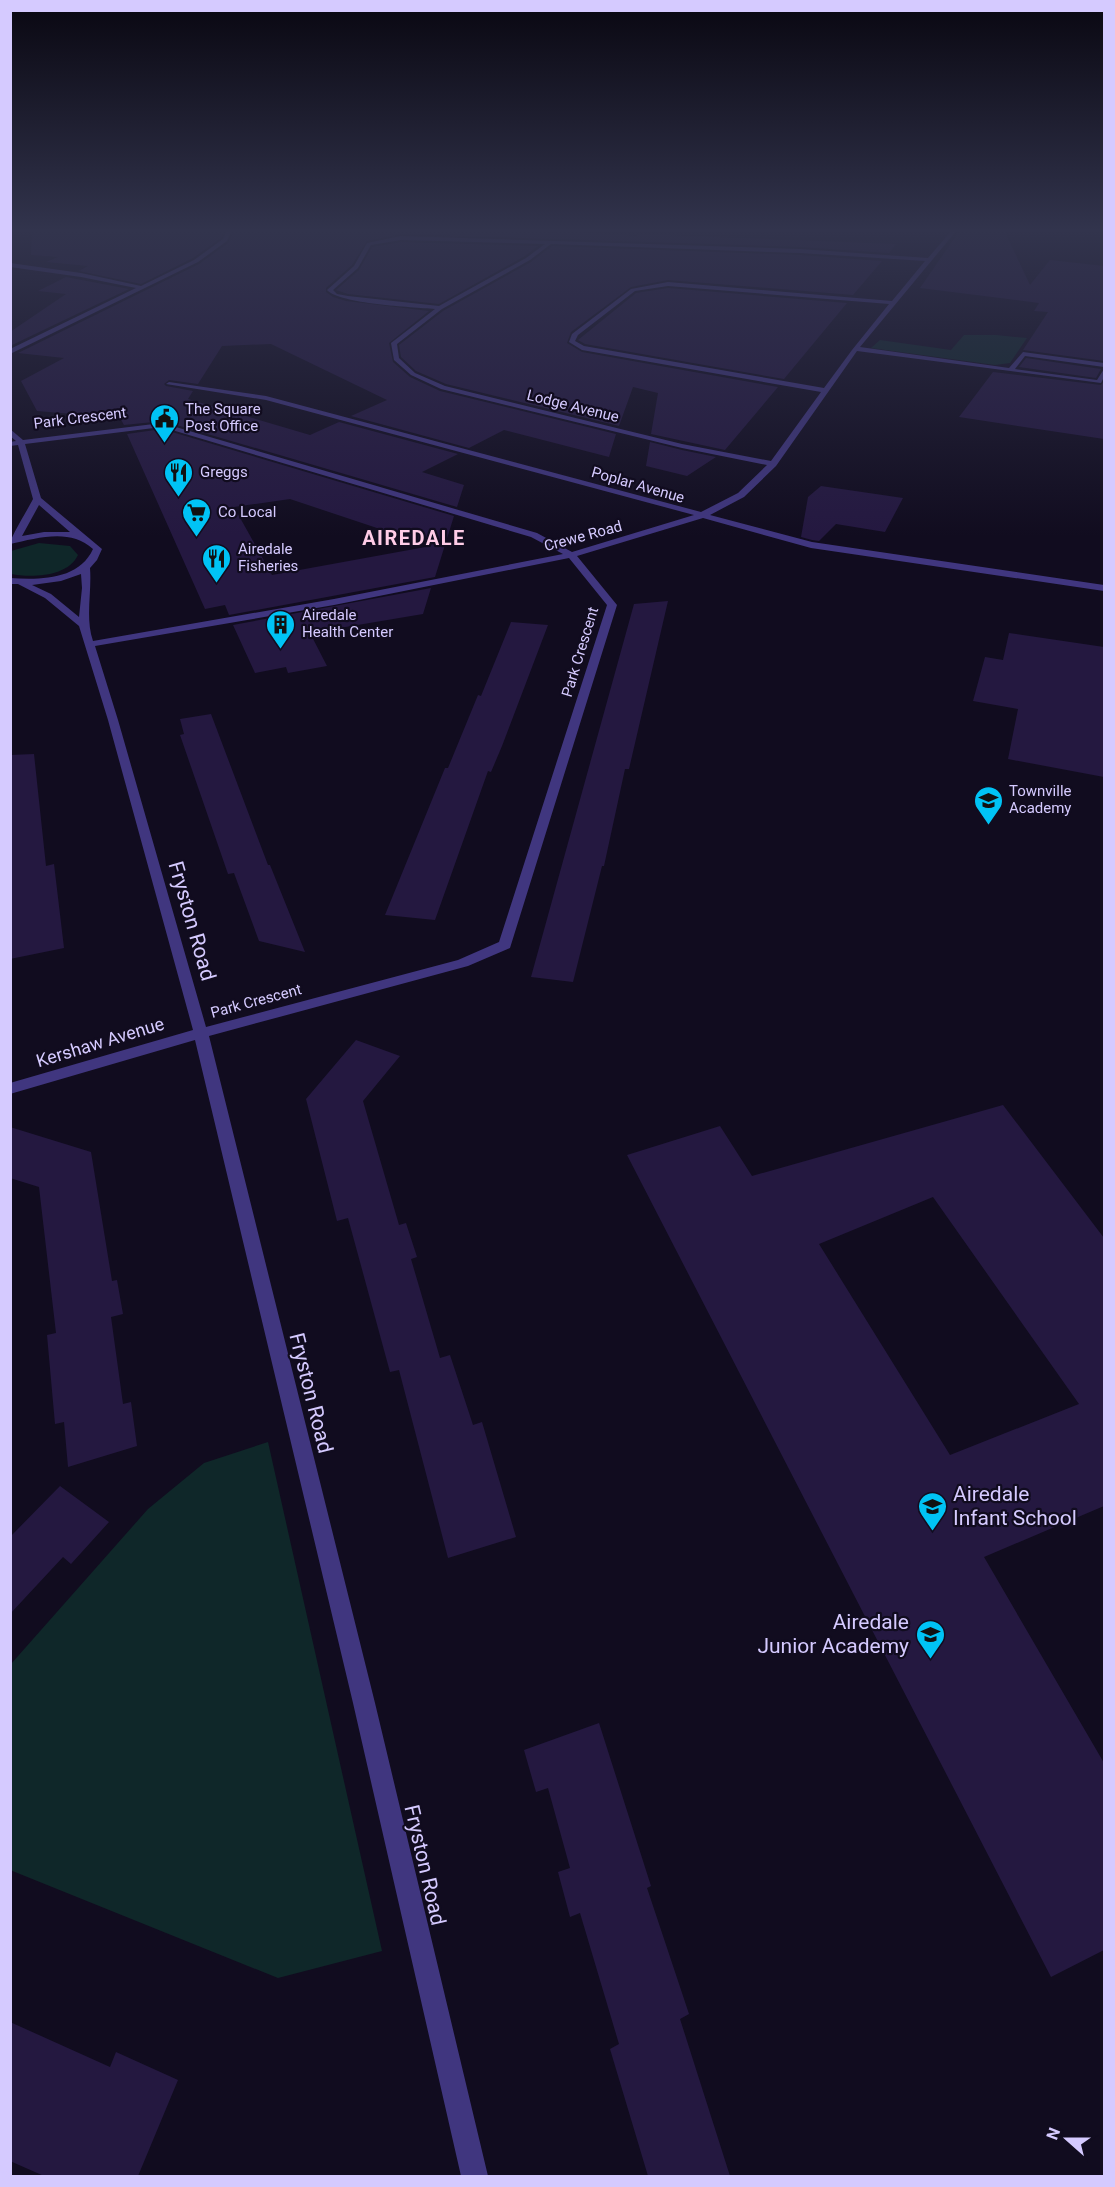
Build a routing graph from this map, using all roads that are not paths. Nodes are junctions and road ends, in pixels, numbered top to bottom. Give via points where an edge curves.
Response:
1 (51, 332) edge
2 (408, 332) edge
3 (578, 332) edge
4 (871, 332) edge
5 (857, 349) junction
6 (10, 352) edge
7 (1104, 365) edge
8 (1011, 369) junction
9 (1104, 371) edge
10 (170, 384) dead end
11 (827, 391) junction
12 (10, 431) edge
13 (21, 442) junction
14 (10, 444) edge
15 (774, 464) junction
16 (37, 499) junction
17 (701, 516) junction
18 (81, 537) junction
19 (12, 541) edge
20 (571, 555) junction
21 (85, 568) junction
22 (16, 582) edge
23 (1104, 588) edge
24 (83, 625) junction
25 (90, 644) junction
26 (201, 1033) junction
27 (10, 1089) edge
28 (474, 2176) edge

1 - 6 street
2 - 15 street, Lodge Avenue via 394,343 396,359 413,374 443,388 682,446
3 - 11 street via 572,342 582,348
4 - 5 street, Crewe Road
5 - 8 street
5 - 11 street, Crewe Road
7 - 8 street via 1023,354
8 - 9 street via 1099,382
10 - 17 street, Poplar Avenue via 266,398
11 - 15 street, Crewe Road
12 - 13 street
13 - 14 street, Park Crescent
13 - 16 street
13 - 20 street, Park Crescent via 162,424 534,535
15 - 17 street, Crewe Road via 741,495
16 - 18 street, Fryston Road
16 - 19 street via 26,524
17 - 20 street, Crewe Road
17 - 23 street, Poplar Avenue via 811,545
18 - 19 street via 53,534
18 - 21 street, Fryston Road via 98,549
20 - 25 street, Crewe Road via 334,602
20 - 26 street, Park Crescent via 612,605 505,945 463,963
21 - 22 street via 54,579
21 - 24 street, Fryston Road
22 - 24 street via 48,596
24 - 25 street, Fryston Road
25 - 26 street, Fryston Road
26 - 27 street, Kershaw Avenue
26 - 28 street, Fryston Road

